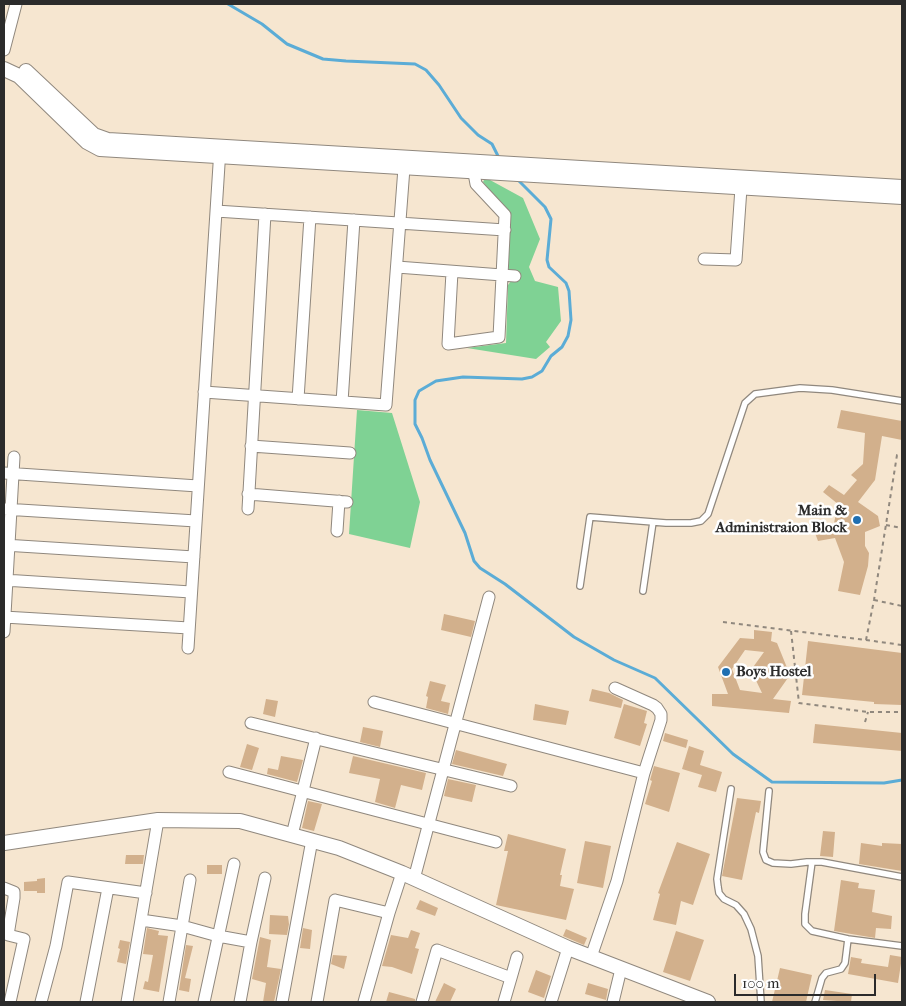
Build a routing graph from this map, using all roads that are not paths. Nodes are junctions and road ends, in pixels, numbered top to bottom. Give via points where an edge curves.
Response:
1 (16, 4) edge
2 (4, 50) edge
3 (4, 59) edge
4 (4, 69) edge
5 (219, 151) junction
6 (404, 168) junction
7 (480, 170) junction
8 (523, 170) junction
9 (902, 187) edge
10 (741, 188) junction
11 (902, 197) edge
12 (216, 211) junction
13 (265, 214) junction
14 (310, 217) junction
15 (354, 220) junction
16 (400, 223) junction
17 (505, 230) junction
18 (704, 258) dead end
19 (397, 268) junction
20 (452, 272) junction
21 (502, 275) junction
22 (515, 276) dead end
23 (204, 392) junction
24 (254, 396) junction
25 (298, 399) junction
26 (902, 401) edge
27 (342, 402) junction
28 (251, 446) junction
29 (350, 453) dead end
30 (14, 457) dead end
31 (8, 474) edge
32 (198, 486) junction
33 (248, 494) junction
34 (7, 509) edge
35 (248, 510) dead end
36 (196, 521) junction
37 (652, 522) junction
38 (337, 531) dead end
39 (6, 545) edge
40 (194, 557) junction
41 (5, 580) edge
42 (580, 586) dead end
43 (643, 591) dead end
44 (192, 592) junction
45 (489, 597) dead end
46 (4, 617) edge
47 (189, 628) junction
48 (4, 632) edge
49 (188, 648) dead end
50 (615, 688) dead end
51 (374, 702) dead end
52 (251, 723) dead end
53 (454, 723) junction
54 (316, 738) junction
55 (444, 769) junction
56 (229, 772) dead end
57 (644, 773) junction
58 (511, 786) dead end
59 (731, 789) dead end
60 (303, 791) junction
61 (769, 791) dead end
62 (158, 820) junction
63 (429, 824) junction
64 (292, 835) junction
65 (312, 840) junction
66 (496, 842) dead end
67 (4, 843) edge
68 (812, 862) junction
69 (234, 864) dead end
70 (408, 876) junction
71 (902, 877) edge
72 (265, 878) dead end
73 (190, 880) dead end
74 (4, 888) edge
75 (108, 888) junction
76 (146, 893) junction
77 (389, 913) junction
78 (141, 920) junction
79 (182, 926) junction
80 (6, 935) edge
81 (218, 936) junction
82 (848, 939) junction
83 (251, 942) junction
84 (902, 945) edge
85 (568, 948) junction
86 (517, 956) dead end
87 (591, 958) junction
88 (621, 969) junction
89 (511, 978) junction
90 (10, 1002) edge
91 (41, 1002) edge
92 (86, 1002) edge
93 (127, 1002) edge
94 (169, 1002) edge
95 (204, 1002) edge
96 (240, 1002) edge
97 (282, 1002) edge
98 (317, 1002) edge
99 (364, 1002) edge
100 (422, 1002) edge
101 (504, 1002) edge
102 (551, 1002) edge
103 (613, 1002) edge
104 (708, 1002) edge
105 (762, 1002) edge
106 (816, 1002) edge

1 - 2 street
3 - 5 street via 28,72 98,137
4 - 5 street via 19,76 96,148
5 - 6 street
5 - 7 street
5 - 12 street
6 - 7 street
6 - 16 street
7 - 8 street
7 - 17 street via 476,184 505,215
8 - 9 street
8 - 10 street
10 - 11 street
10 - 18 street via 736,260
12 - 13 street
12 - 23 street
13 - 14 street
13 - 24 street
14 - 15 street
14 - 25 street
15 - 16 street
15 - 27 street
16 - 17 street
16 - 19 street
17 - 21 street
19 - 20 street
19 - 27 street via 386,406
20 - 21 street
20 - 21 street via 448,344 499,337
21 - 22 street
23 - 24 street
23 - 32 street
24 - 25 street
24 - 28 street
25 - 27 street
26 - 37 lane via 800,388 755,394 745,403 708,514 701,521
28 - 29 street
28 - 33 street
30 - 31 street
31 - 32 street
31 - 34 street
32 - 36 street
33 - 35 street
33 - 38 street via 343,501
34 - 36 street
34 - 39 street
36 - 40 street
37 - 42 lane via 590,517
37 - 43 lane
39 - 40 street
39 - 41 street
40 - 44 street
41 - 44 street
41 - 46 street
44 - 47 street
45 - 53 street
46 - 47 street
46 - 48 street
47 - 49 street
50 - 57 street via 653,705 661,714
51 - 53 street
52 - 54 street
53 - 55 street
53 - 57 street
54 - 55 street
54 - 60 street
55 - 58 street
55 - 63 street
56 - 60 street
57 - 87 street via 617,881
59 - 105 lane via 718,887 724,899 744,914 751,928 758,956
60 - 63 street
60 - 64 street
61 - 68 lane via 763,852 766,860 791,864
62 - 64 street via 240,821
62 - 67 street
62 - 76 street
63 - 66 street
63 - 70 street
64 - 65 street
65 - 70 street
65 - 97 street
68 - 71 lane
68 - 82 lane via 805,924 812,931
69 - 81 street
70 - 77 street
70 - 85 street
72 - 83 street
73 - 79 street
74 - 80 street via 14,892
75 - 76 street
75 - 91 street via 68,882
75 - 92 street
76 - 78 street
77 - 98 street via 335,900
77 - 99 street
78 - 79 street
78 - 93 street
79 - 81 street
79 - 94 street
80 - 90 street via 24,939
81 - 83 street
81 - 95 street
82 - 84 lane
82 - 106 lane via 845,964 822,978
83 - 96 street
85 - 87 street
85 - 102 street
86 - 89 street
87 - 88 street
88 - 103 street
88 - 104 street
89 - 100 street via 437,950
89 - 101 street

